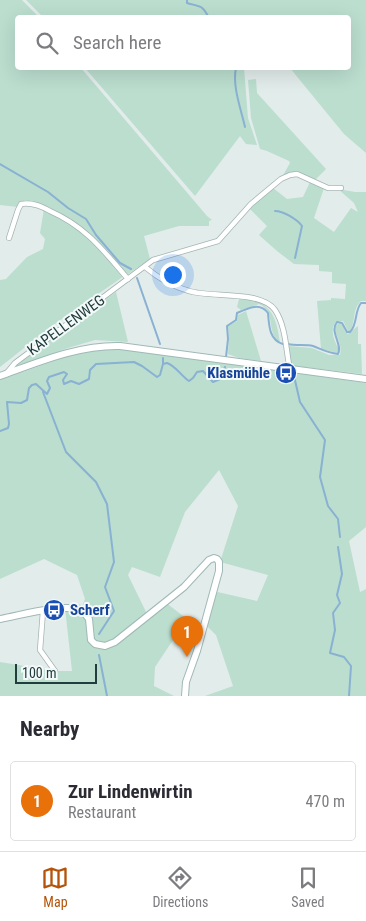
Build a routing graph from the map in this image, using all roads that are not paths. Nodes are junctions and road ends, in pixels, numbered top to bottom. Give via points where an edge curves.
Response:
1 (341, 188) dead end
2 (9, 238) dead end
3 (145, 267) junction
4 (128, 279) junction
5 (290, 370) junction
6 (3, 375) edge
7 (366, 380) edge
8 (43, 611) junction
9 (0, 619) edge
10 (55, 671) dead end
11 (185, 696) edge

1 - 3 street, KAPELLENWEG via 328,188 296,174 290,175 251,204 218,241 164,256
2 - 4 street via 21,204 34,204 82,229
3 - 4 street, KAPELLENWEG
3 - 5 street via 189,291 252,298 267,303 280,321
4 - 6 street, KAPELLENWEG
5 - 6 street via 107,346 78,350
5 - 7 street
8 - 9 street
8 - 10 street via 40,650
8 - 11 street via 81,610 89,619 94,644 110,645 184,587 209,560 217,559 219,571 198,651 186,682

